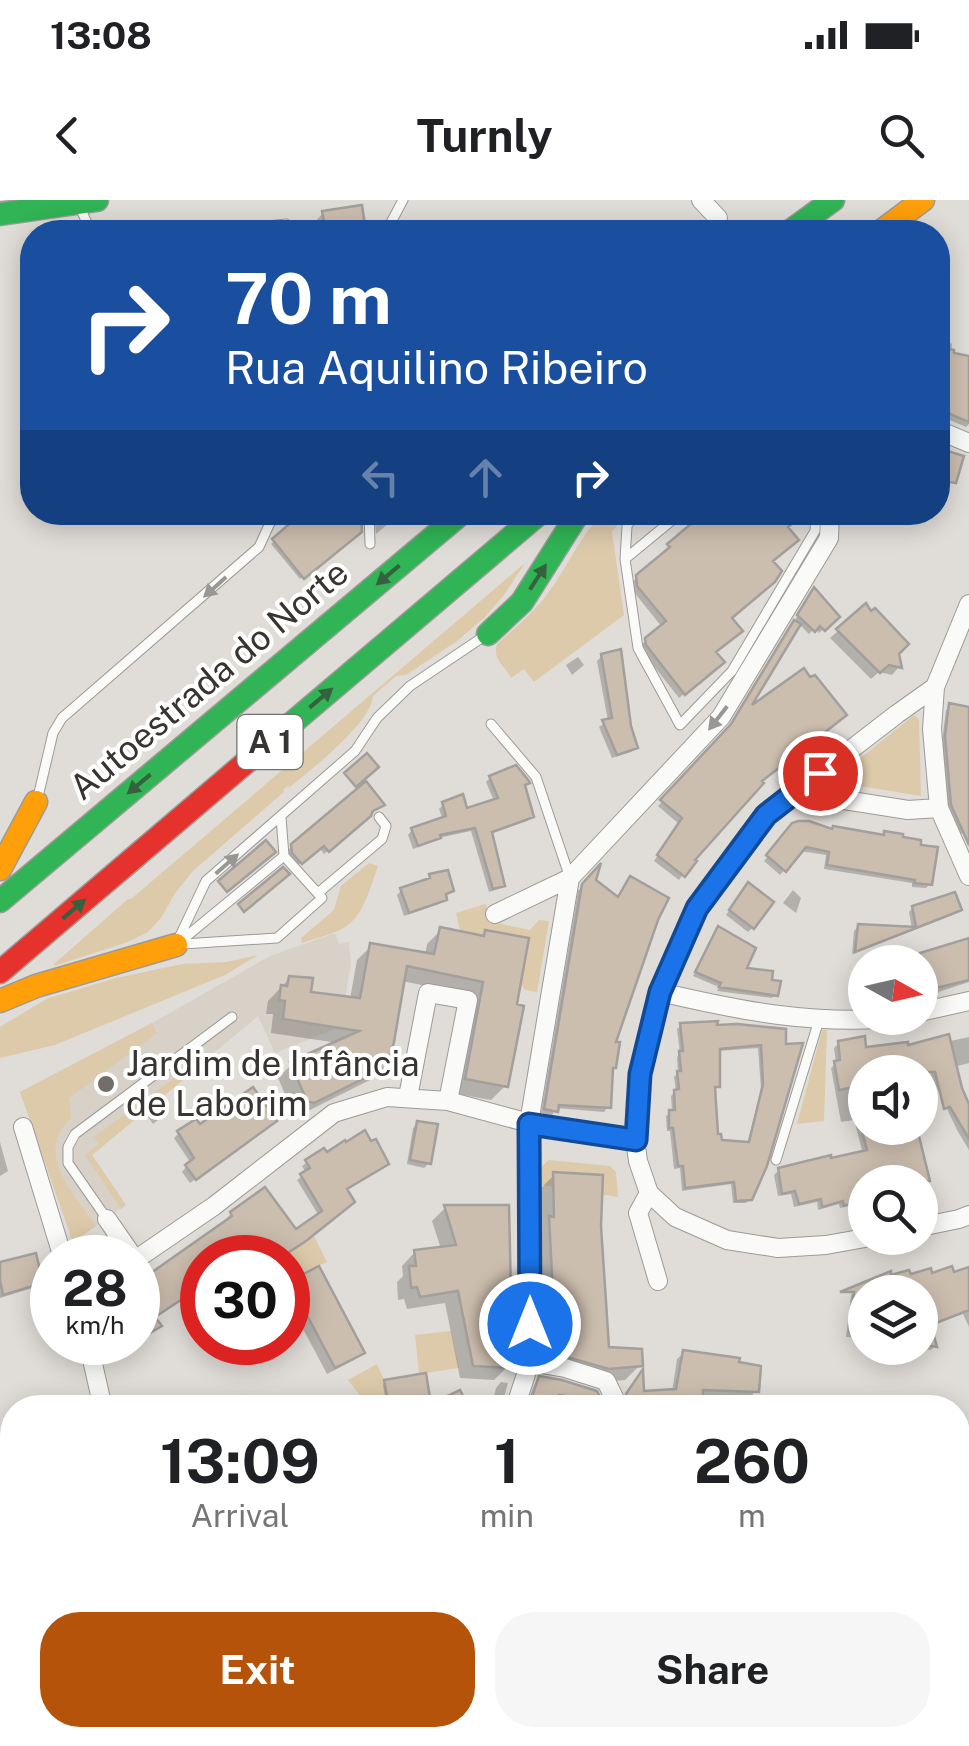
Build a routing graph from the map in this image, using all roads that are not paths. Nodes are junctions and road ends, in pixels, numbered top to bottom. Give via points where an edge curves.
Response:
1 (700, 200) edge
2 (833, 200) edge
3 (924, 200) edge
4 (87, 201) edge
5 (0, 214) edge
6 (718, 218) dead end
7 (806, 220) edge
8 (896, 220) edge
9 (270, 525) edge
10 (369, 525) edge
11 (447, 525) edge
12 (525, 525) edge
13 (571, 525) edge
14 (628, 525) edge
15 (666, 525) edge
16 (815, 525) edge
17 (830, 525) edge
18 (370, 544) dead end
19 (625, 559) junction
20 (969, 604) edge
21 (488, 634) joint
22 (936, 688) junction
23 (491, 724) dead end
24 (794, 792) junction
25 (36, 802) joint
26 (938, 808) junction
27 (281, 817) junction
28 (379, 817) dead end
29 (284, 856) junction
30 (0, 869) edge
31 (969, 876) edge
32 (570, 878) junction
33 (318, 893) junction
34 (0, 900) edge
35 (495, 914) dead end
36 (176, 945) junction
37 (0, 972) edge
38 (660, 992) junction
39 (0, 1001) edge
40 (969, 1001) edge
41 (938, 1008) edge
42 (232, 1018) dead end
43 (848, 1019) edge
44 (819, 1020) junction
45 (408, 1097) junction
46 (448, 1100) junction
47 (529, 1124) junction
48 (24, 1127) dead end
49 (636, 1140) junction
50 (776, 1160) dead end
51 (648, 1193) junction
52 (969, 1215) edge
53 (107, 1219) joint
54 (938, 1223) edge
55 (57, 1235) edge
56 (119, 1235) edge
57 (848, 1241) edge
58 (160, 1242) edge
59 (658, 1282) dead end
60 (530, 1362) junction
61 (94, 1365) edge
62 (101, 1395) edge
63 (519, 1395) edge
64 (613, 1395) edge

1 - 6 street
2 - 7 main road
3 - 8 main road
4 - 5 main road
9 -> 25 lane via 259,547 62,718
10 - 18 lane
11 -> 34 main road, Autoestrada do Norte / A 1
37 -> 12 main road, A 1
21 -> 13 main road via 522,602
14 - 19 lane
15 - 19 lane
16 - 19 lane via 732,671 680,725 638,648
17 -> 32 street via 829,538 721,718
20 - 22 street
21 - 27 lane via 410,686 355,750
22 - 24 street
22 - 26 street
23 - 32 lane via 536,776
24 - 26 street via 908,810
24 - 38 street via 766,815 697,908
25 - 30 main road
26 - 31 street
27 - 29 lane
36 -> 27 lane via 206,881
28 - 33 lane via 386,826 382,839
29 - 33 lane
29 - 36 lane
32 - 35 street
32 - 47 street
33 - 36 lane via 322,898 277,938
36 - 39 main road
38 - 44 street
38 - 49 street via 640,1074
40 - 41 street
42 - 53 lane via 75,1134 68,1163
43 - 44 street
44 - 50 lane
45 - 46 street
45 - 46 street via 428,993 468,1000
45 - 58 street via 334,1113
46 - 47 street
47 - 49 street
47 - 60 street
48 - 55 street
49 - 51 street
51 - 57 street via 675,1217 727,1240 778,1248
51 - 59 street via 638,1213
52 - 54 street
53 - 56 street
60 - 63 street
60 - 64 street via 606,1381
61 - 62 street

